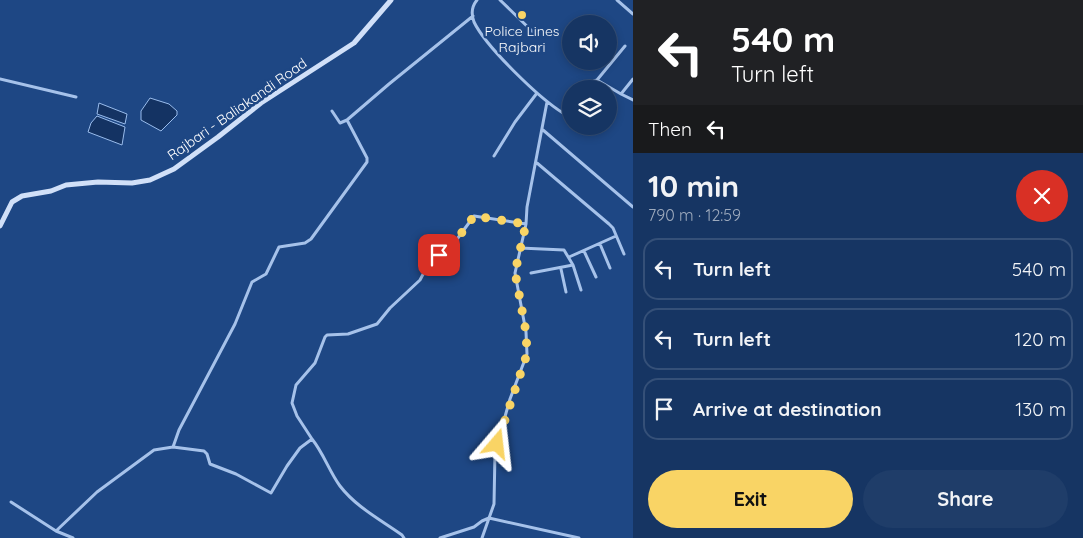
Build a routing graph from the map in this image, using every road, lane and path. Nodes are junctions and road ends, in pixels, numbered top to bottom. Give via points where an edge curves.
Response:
1 (391, 0) edge
2 (477, 0) edge
3 (500, 0) edge
4 (617, 0) edge
5 (633, 14) edge
6 (473, 16) junction
7 (534, 33) dead end
8 (625, 46) dead end
9 (0, 79) edge
10 (633, 79) edge
11 (597, 80) edge
12 (617, 92) edge
13 (538, 93) junction
14 (621, 94) junction
15 (76, 97) dead end
16 (633, 100) edge
17 (547, 102) junction
18 (332, 111) dead end
19 (562, 112) edge
20 (347, 120) junction
21 (542, 129) junction
22 (494, 156) dead end
23 (537, 163) junction
24 (632, 205) edge
25 (526, 224) junction
26 (0, 226) edge
27 (616, 236) junction
28 (600, 244) junction
29 (520, 248) junction
30 (584, 251) junction
31 (624, 254) dead end
32 (569, 257) junction
33 (573, 265) junction
34 (610, 268) dead end
35 (560, 269) junction
36 (531, 273) dead end
37 (596, 277) dead end
38 (581, 290) dead end
39 (566, 292) dead end
40 (312, 439) junction
41 (173, 448) junction
42 (11, 502) dead end
43 (489, 518) junction
44 (56, 531) junction
45 (73, 538) edge
46 (404, 538) edge
47 (440, 538) edge
48 (482, 538) edge
49 (579, 538) edge

1 - 26 main road, Rajbari - Baliakandi Road via 354,43 261,103 174,169 150,180 66,185 22,196 12,202
2 - 6 street
3 - 7 street
4 - 5 street
6 - 13 street via 487,41
6 - 20 street
8 - 11 street
9 - 15 street
10 - 14 street
12 - 14 street
13 - 17 street
13 - 22 street
14 - 16 street
17 - 19 street
17 - 21 street
18 - 20 street via 340,123
20 - 41 street via 367,162 311,239 278,247 266,274 252,282 235,324 179,430
21 - 23 street
21 - 24 street
23 - 25 street
23 - 27 street via 609,224
25 - 29 street
25 - 40 street via 474,216 452,246 428,265 420,280 377,324 348,334 325,337 315,363 296,385 292,403
27 - 28 street
27 - 31 street
28 - 30 street
28 - 34 street
29 - 32 street via 562,249
29 - 43 street via 516,282 527,354 494,452 494,504
30 - 32 street
30 - 37 street
32 - 33 street
33 - 35 street
33 - 38 street
35 - 36 street
35 - 39 street
40 - 41 street via 300,448 271,493 210,464 204,451
40 - 46 street via 341,488 357,504
41 - 44 street via 154,450 120,474
42 - 44 street
43 - 47 street
43 - 48 street
43 - 49 street
44 - 45 street

